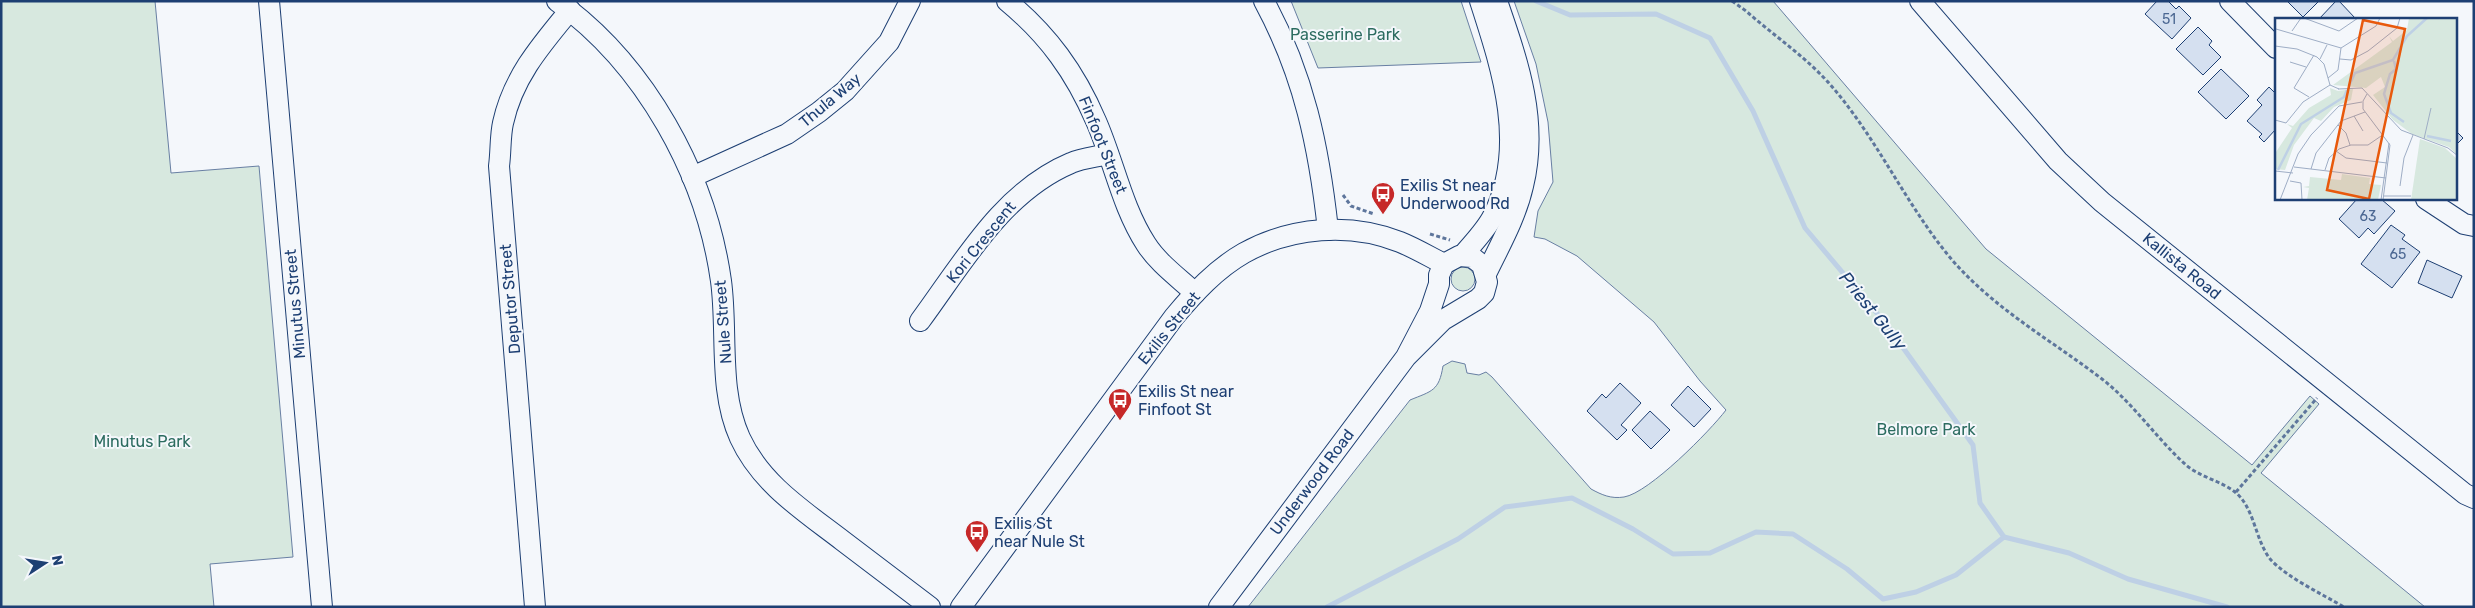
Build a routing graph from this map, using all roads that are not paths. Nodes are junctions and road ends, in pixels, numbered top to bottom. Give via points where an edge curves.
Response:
1 (268, 1) edge
2 (910, 1) edge
3 (1006, 1) edge
4 (1264, 1) edge
5 (1480, 1) edge
6 (1497, 1) edge
7 (1920, 1) edge
8 (2230, 1) edge
9 (564, 6) edge
10 (2275, 47) edge
11 (1108, 154) junction
12 (692, 177) junction
13 (2428, 200) edge
14 (2474, 226) edge
15 (1328, 230) junction
16 (1459, 248) junction
17 (1444, 264) junction
18 (1486, 274) junction
19 (1439, 284) junction
20 (1195, 292) junction
21 (1468, 304) junction
22 (920, 321) dead end
23 (1406, 358) junction
24 (2474, 498) edge
25 (322, 607) edge
26 (534, 607) edge
27 (930, 607) edge
28 (961, 607) edge
29 (1219, 607) edge

1 - 25 street, Minutus Street
2 - 12 street, Thula Way via 883,48 845,91 819,112 787,134
3 - 11 street, Finfoot Street via 1030,20 1055,47 1096,121
4 - 15 street via 1279,29 1307,104 1321,169
5 - 16 street via 1503,73 1510,146 1504,189 1493,217
6 - 18 street, Underwood Road via 1519,64 1528,108 1529,147 1523,186 1511,221
7 - 24 street, Kallista Road via 2065,168 2102,202
8 - 10 street
9 - 12 street, Nule Street via 606,41 642,84
9 - 26 street, Deputor Street via 515,86 503,124 500,166
11 - 20 street, Finfoot Street via 1126,204 1147,245
11 - 22 street, Kori Crescent via 1072,162 1032,184 1003,209
12 - 27 street, Nule Street via 710,228 721,281 730,400 740,439 757,466 788,499
13 - 14 street via 2464,224
15 - 17 street, Exilis Street via 1358,231 1385,237
15 - 20 street, Exilis Street via 1263,244 1226,265
16 - 17 street
16 - 18 street via 1476,259
17 - 19 street, Underwood Road
18 - 21 street, Underwood Road via 1484,293
19 - 21 street via 1450,301
19 - 23 street, Underwood Road via 1430,311
20 - 28 street, Exilis Street
21 - 23 street, Underwood Road via 1443,320
23 - 29 street, Underwood Road

